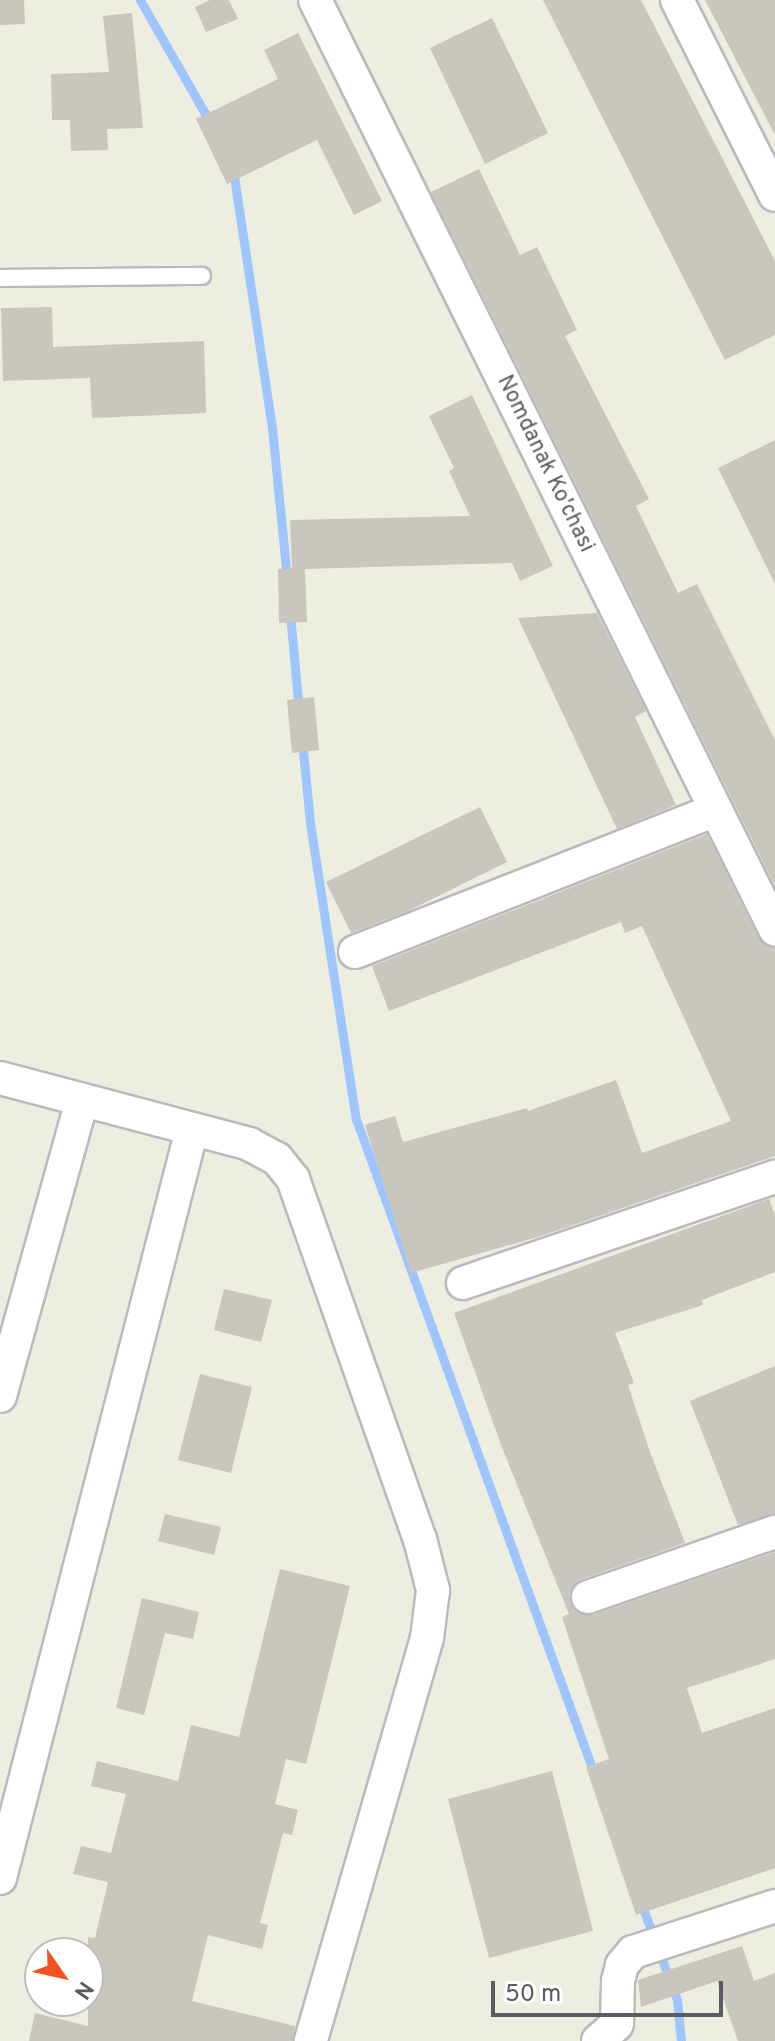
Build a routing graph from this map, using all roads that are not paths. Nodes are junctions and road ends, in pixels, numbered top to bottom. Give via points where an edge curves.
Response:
1 (315, 0) edge
2 (677, 0) edge
3 (775, 195) edge
4 (202, 276) dead end
5 (0, 278) edge
6 (716, 810) junction
7 (775, 929) edge
8 (355, 952) dead end
9 (0, 1078) edge
10 (82, 1100) junction
11 (192, 1129) junction
12 (775, 1177) edge
13 (463, 1283) dead end
14 (0, 1396) edge
15 (775, 1532) edge
16 (588, 1597) dead end
17 (0, 1878) edge
18 (775, 1906) edge
19 (615, 2035) edge
20 (311, 2041) edge

1 - 6 street, Nomdanak Ko'chasi
2 - 3 street
4 - 5 lane
6 - 7 street, Nomdanak Ko'chasi
6 - 8 street
9 - 10 street
10 - 11 street
10 - 14 street
11 - 17 street
11 - 20 street via 249,1144 277,1159 293,1179 420,1539 433,1590 427,1638
12 - 13 street
15 - 16 street
18 - 19 street via 633,1952 618,1981

